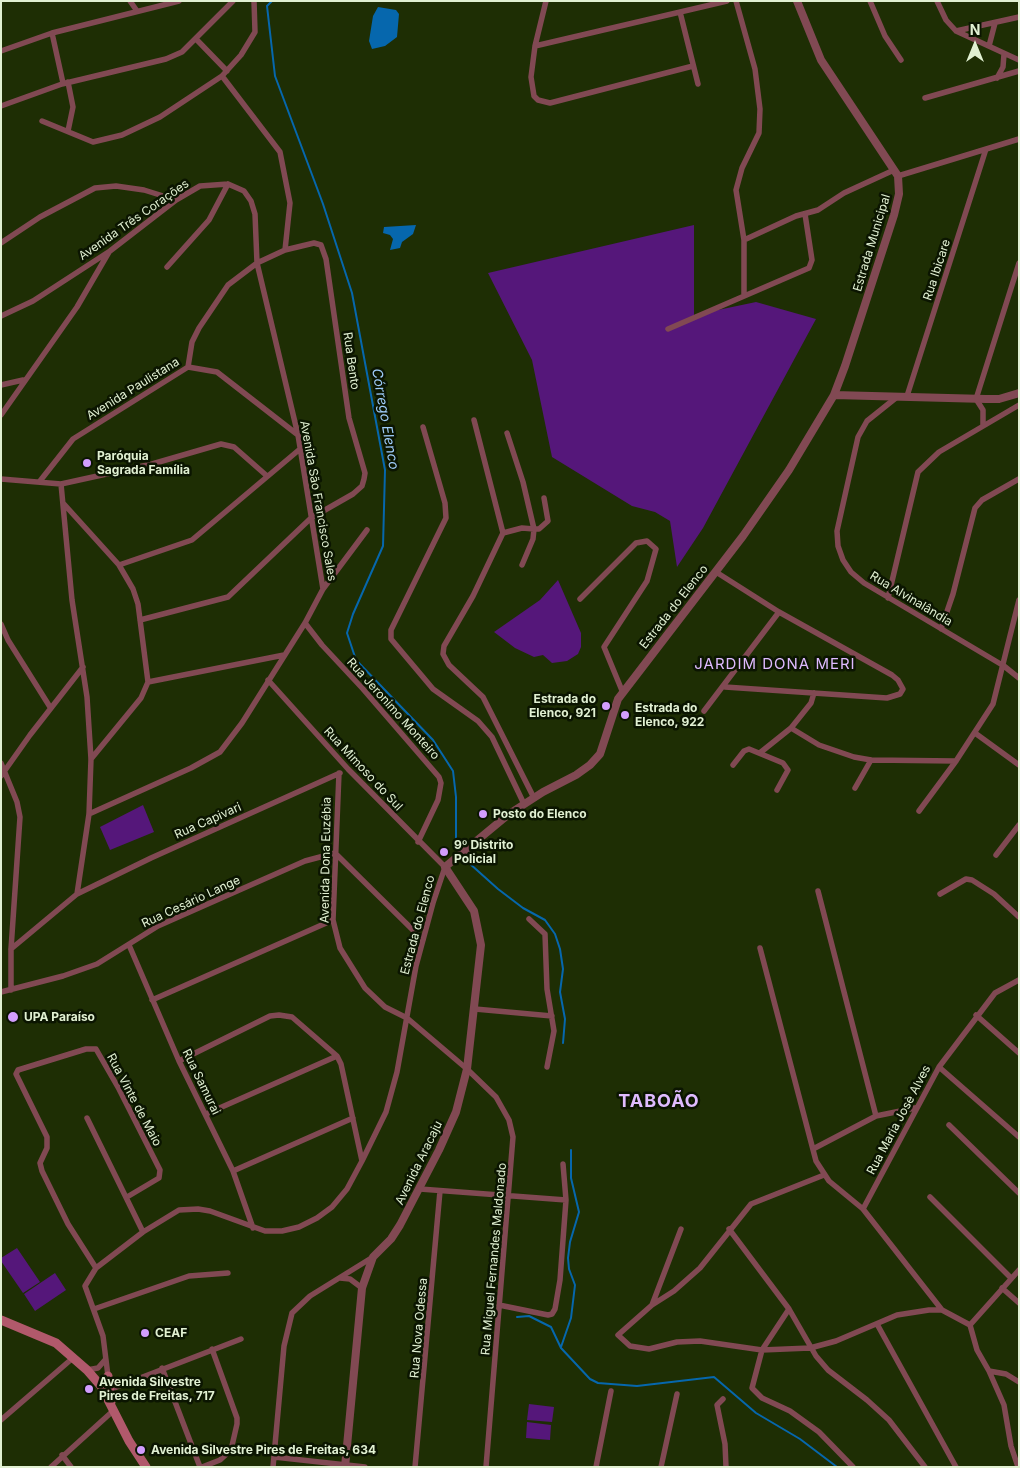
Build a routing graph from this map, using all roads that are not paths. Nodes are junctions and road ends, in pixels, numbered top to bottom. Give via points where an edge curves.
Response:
1 (130, 1) edge
2 (179, 1) edge
3 (233, 1) edge
4 (254, 1) edge
5 (546, 1) edge
6 (727, 1) edge
7 (736, 1) edge
8 (797, 1) edge
9 (870, 1) edge
10 (937, 1) edge
11 (137, 11) junction
12 (680, 12) junction
13 (1019, 17) edge
14 (995, 23) junction
15 (956, 31) junction
16 (52, 32) junction
17 (196, 39) junction
18 (535, 46) junction
19 (989, 46) junction
20 (1, 51) edge
21 (1004, 54) junction
22 (901, 60) dead end
23 (1019, 60) edge
24 (693, 66) junction
25 (1019, 71) edge
26 (225, 73) junction
27 (997, 78) junction
28 (66, 83) junction
29 (698, 84) dead end
30 (925, 98) dead end
31 (1, 106) edge
32 (42, 121) dead end
33 (68, 131) junction
34 (1019, 139) edge
35 (986, 149) junction
36 (896, 173) junction
37 (228, 184) junction
38 (176, 200) junction
39 (805, 214) junction
40 (744, 240) junction
41 (1, 243) edge
42 (285, 250) junction
43 (110, 251) junction
44 (257, 263) junction
45 (1019, 263) edge
46 (167, 267) dead end
47 (744, 295) junction
48 (1, 316) edge
49 (668, 328) dead end
50 (188, 367) junction
51 (23, 380) junction
52 (1, 385) edge
53 (1019, 393) edge
54 (834, 395) junction
55 (907, 396) junction
56 (898, 397) junction
57 (976, 399) junction
58 (1019, 405) edge
59 (1, 414) edge
60 (474, 420) dead end
61 (983, 425) junction
62 (423, 427) dead end
63 (507, 433) dead end
64 (298, 435) junction
65 (300, 449) junction
66 (267, 476) junction
67 (1, 479) edge
68 (1019, 479) edge
69 (40, 481) junction
70 (61, 484) junction
71 (544, 498) dead end
72 (62, 502) junction
73 (311, 518) junction
74 (534, 529) junction
75 (367, 530) dead end
76 (503, 533) junction
77 (119, 565) junction
78 (522, 565) dead end
79 (716, 572) junction
80 (323, 589) junction
81 (888, 598) junction
82 (580, 599) dead end
83 (1019, 600) edge
84 (779, 612) junction
85 (140, 620) junction
86 (305, 623) junction
87 (1, 624) edge
88 (941, 629) junction
89 (284, 655) junction
90 (1004, 666) junction
91 (83, 667) junction
92 (1019, 678) edge
93 (268, 680) junction
94 (148, 682) junction
95 (724, 687) junction
96 (623, 693) junction
97 (814, 693) junction
98 (50, 707) junction
99 (704, 711) dead end
100 (791, 728) junction
101 (975, 733) junction
102 (761, 752) junction
103 (92, 759) junction
104 (871, 760) junction
105 (1, 762) edge
106 (956, 762) junction
107 (733, 765) dead end
108 (1019, 765) edge
109 (348, 769) junction
110 (339, 773) junction
111 (3, 774) edge
112 (856, 788) dead end
113 (778, 790) dead end
114 (534, 798) junction
115 (524, 804) junction
116 (919, 811) dead end
117 (89, 814) junction
118 (1019, 825) edge
119 (418, 842) junction
120 (335, 853) junction
121 (996, 855) dead end
122 (445, 868) junction
123 (818, 892) dead end
124 (77, 894) junction
125 (940, 894) dead end
126 (1019, 917) edge
127 (529, 919) dead end
128 (333, 920) junction
129 (423, 940) junction
130 (129, 945) junction
131 (760, 948) dead end
132 (11, 949) junction
133 (1019, 980) edge
134 (11, 990) junction
135 (1, 992) edge
136 (152, 1000) junction
137 (476, 1009) junction
138 (976, 1015) junction
139 (552, 1016) junction
140 (407, 1018) junction
141 (1019, 1053) edge
142 (337, 1056) junction
143 (180, 1061) junction
144 (547, 1067) dead end
145 (939, 1067) junction
146 (467, 1069) junction
147 (915, 1108) junction
148 (206, 1114) junction
149 (876, 1116) junction
150 (87, 1118) dead end
151 (353, 1118) junction
152 (949, 1126) dead end
153 (1019, 1137) edge
154 (813, 1149) junction
155 (362, 1161) junction
156 (563, 1164) dead end
157 (233, 1171) junction
158 (824, 1175) junction
159 (420, 1189) junction
160 (440, 1191) junction
161 (1019, 1193) edge
162 (127, 1197) junction
163 (509, 1197) junction
164 (930, 1197) dead end
165 (566, 1200) junction
166 (862, 1209) junction
167 (253, 1228) junction
168 (681, 1229) dead end
169 (729, 1229) junction
170 (143, 1232) junction
171 (373, 1257) junction
172 (96, 1268) junction
173 (1019, 1270) edge
174 (228, 1273) dead end
175 (340, 1278) junction
176 (1011, 1278) junction
177 (362, 1288) junction
178 (1002, 1288) junction
179 (1019, 1303) edge
180 (499, 1305) junction
181 (652, 1305) junction
182 (789, 1308) junction
183 (94, 1309) junction
184 (942, 1310) junction
185 (1, 1320) edge
186 (877, 1324) junction
187 (970, 1325) junction
188 (241, 1339) dead end
189 (810, 1348) junction
190 (212, 1349) junction
191 (762, 1350) junction
192 (74, 1357) junction
193 (105, 1360) junction
194 (162, 1368) junction
195 (87, 1370) junction
196 (989, 1371) junction
197 (108, 1376) joint
198 (1019, 1382) edge
199 (105, 1389) junction
200 (611, 1390) dead end
201 (677, 1394) dead end
202 (723, 1398) dead end
203 (113, 1407) junction
204 (1, 1420) edge
205 (62, 1455) junction
206 (274, 1457) junction
207 (345, 1466) edge
208 (51, 1467) edge
209 (71, 1467) edge
210 (146, 1467) edge
211 (201, 1467) edge
212 (274, 1467) edge
213 (365, 1467) edge
214 (415, 1467) edge
215 (486, 1467) edge
216 (596, 1467) edge
217 (660, 1467) edge
218 (726, 1467) edge
219 (853, 1467) edge
220 (925, 1467) edge
221 (956, 1467) edge
222 (1018, 1467) edge

1 - 11 street
2 - 11 street
3 - 17 street
4 - 26 street via 255,32 249,45
5 - 18 street
6 - 12 street
7 - 40 street via 754,68 760,109 759,133 742,168 736,190
8 - 36 street via 821,60
9 - 22 street via 885,36
10 - 15 street via 946,20
11 - 16 street
12 - 18 street
12 - 24 street
13 - 14 street
14 - 15 street
14 - 19 street
15 - 19 street
16 - 20 street
16 - 28 street
17 - 26 street
17 - 28 street via 182,52 166,59
18 - 24 street via 531,77 534,96 550,103
19 - 21 street
21 - 23 street
21 - 27 street via 1003,67
24 - 29 street
25 - 27 street
26 - 33 street via 160,117 122,134 93,142
26 - 42 street via 280,152 290,203
27 - 30 street
28 - 31 street
28 - 33 street via 73,107
32 - 33 street
34 - 35 street
35 - 36 street
35 - 55 street, Rua Ibicare
36 - 39 street via 844,193 818,210
36 - 54 street, Estrada Municipal via 899,194 894,215
37 - 38 street, Avenida Três Corações via 200,186
37 - 44 street via 244,191 251,201 255,214
37 - 46 street via 209,220
38 - 41 street via 126,187 95,188 40,217
38 - 43 street, Avenida Três Corações
39 - 40 street
39 - 47 street via 812,260 809,268
40 - 47 street
42 - 44 street, Rua Bento
42 - 73 street, Rua Bento via 317,243 323,251 349,418 365,473 362,486 353,494
43 - 48 street, Avenida Três Corações via 21,308
43 - 51 street via 77,307
44 - 50 street, Rua Bento via 228,285 198,328
44 - 64 street, Avenida São Francisco Sales
45 - 57 street
47 - 49 street
50 - 64 street, Avenida Paulistana via 217,372
50 - 69 street, Avenida Paulistana via 73,439
51 - 52 street
51 - 59 street
53 - 57 street via 998,399
54 - 56 street
54 - 79 street, Estrada do Elenco via 784,477
55 - 56 street
55 - 57 street
56 - 81 street, Rua Alvinalândia via 867,421 858,437 838,531 838,546 851,572
57 - 61 street via 983,410
58 - 61 street
60 - 76 street
61 - 81 street via 939,452 918,472
62 - 115 street via 446,503 446,518 391,630 392,639 433,689 478,721 492,737
63 - 74 street
64 - 65 street, Avenida São Francisco Sales
65 - 66 street
65 - 73 street, Avenida São Francisco Sales
66 - 70 street via 234,447 221,444 152,464
66 - 77 street via 192,540
67 - 69 street
68 - 88 street via 982,500 976,508
69 - 70 street
70 - 72 street
71 - 74 street via 548,521 540,529
72 - 77 street
72 - 91 street
73 - 80 street, Avenida São Francisco Sales
73 - 85 street via 228,597
74 - 76 street via 522,528
74 - 78 street
75 - 80 street
76 - 114 street via 473,596 444,646 443,654 483,697
77 - 85 street via 133,589
79 - 84 street
79 - 96 street, Estrada do Elenco
80 - 86 street, Avenida São Francisco Sales
81 - 88 street, Rua Alvinalândia
82 - 96 street via 636,543 647,541 656,549 647,581 604,647
83 - 90 street
84 - 95 street
84 - 97 street via 892,675 903,686 902,691 887,698
85 - 94 street
86 - 89 street, Avenida São Francisco Sales
86 - 119 street, Rua Jeronimo Monteiro via 442,784
87 - 98 street
88 - 90 street, Rua Alvinalândia
89 - 93 street, Avenida São Francisco Sales
89 - 94 street
90 - 92 street, Rua Alvinalândia
90 - 101 street via 993,704
91 - 98 street
91 - 103 street
93 - 109 street, Rua Mimoso do Sul
93 - 117 street, Avenida São Francisco Sales via 229,740 211,758
94 - 103 street via 141,698
95 - 97 street
95 - 99 street
96 - 114 street, Estrada do Elenco via 600,754 590,766
97 - 100 street via 811,703
98 - 111 street
100 - 102 street
100 - 104 street via 838,753
101 - 106 street
101 - 108 street
102 - 107 street via 753,748 747,750
102 - 113 street via 787,765
103 - 117 street
104 - 106 street
104 - 112 street
105 - 111 street
106 - 116 street
109 - 110 street, Rua Capivari
109 - 119 street, Rua Mimoso do Sul
110 - 120 street, Avenida Dona Euzébia
110 - 124 street, Rua Capivari
111 - 132 street via 20,817
114 - 115 street, Estrada do Elenco
115 - 122 street, Estrada do Elenco
117 - 124 street
118 - 121 street
119 - 122 street, Rua Mimoso do Sul
120 - 128 street, Avenida Dona Euzébia
120 - 129 street
120 - 130 street, Rua Cesário Lange via 305,861 167,922
122 - 129 street, Estrada do Elenco
122 - 137 street, Avenida Aracaju via 474,911 479,930 481,960
123 - 149 street
124 - 132 street, Rua Capivari
125 - 126 street via 966,879 972,880 994,894
127 - 139 street via 545,934 547,989
128 - 136 street
128 - 140 street, Avenida Dona Euzébia via 340,948 365,988 391,1012
129 - 140 street, Estrada do Elenco
130 - 134 street, Rua Cesário Lange via 97,964
130 - 136 street, Rua Samurai
131 - 154 street
132 - 134 street
133 - 138 street, Rua Maria Josè Alves via 995,993
134 - 135 street, Rua Cesário Lange
136 - 143 street, Rua Samurai
137 - 139 street
137 - 146 street, Avenida Aracaju
138 - 141 street
138 - 145 street, Rua Maria Josè Alves
139 - 144 street via 553,1038
140 - 146 street, Avenida Dona Euzébia
140 - 155 street, Estrada do Elenco via 386,1112
142 - 143 street via 305,1026 279,1015 252,1024
142 - 148 street
142 - 151 street via 345,1075
143 - 148 street, Rua Samurai
145 - 147 street, Rua Maria Josè Alves
145 - 153 street
146 - 159 street, Avenida Aracaju via 456,1112
146 - 163 street, Rua Miguel Fernandes Maldonado via 496,1097 509,1120 514,1150
147 - 149 street
147 - 166 street, Rua Maria Josè Alves via 890,1162
148 - 157 street, Rua Samurai
149 - 154 street
150 - 162 street
151 - 155 street
151 - 157 street
152 - 161 street
154 - 158 street
155 - 167 street, Estrada do Elenco via 347,1189 317,1218 282,1231 265,1232
156 - 165 street
157 - 167 street, Rua Samurai
158 - 166 street
158 - 169 street via 751,1204
159 - 160 street
159 - 171 street, Avenida Aracaju via 391,1239
160 - 163 street
160 - 214 street, Rua Nova Odessa
162 - 170 street
162 - 172 street, Rua Vinte de Maio via 159,1178 160,1170 96,1049 86,1049 20,1069 16,1074 46,1133 47,1143 40,1163 42,1171 68,1224
163 - 165 street
163 - 180 street, Rua Miguel Fernandes Maldonado
164 - 176 street
165 - 180 street via 560,1280 552,1314
166 - 184 street
167 - 170 street, Estrada do Elenco via 222,1214 188,1208 173,1212
168 - 181 street
169 - 181 street via 700,1268
169 - 182 street
170 - 172 street, Estrada do Elenco
171 - 175 street
171 - 177 street, Avenida Aracaju
172 - 183 street, Estrada do Elenco via 85,1286
173 - 176 street
174 - 183 street via 189,1276
175 - 177 street via 350,1279
175 - 206 street via 299,1305 292,1314 284,1346
176 - 178 street
177 - 207 street, Avenida Aracaju
178 - 179 street
178 - 187 street
180 - 215 street, Rua Miguel Fernandes Maldonado
181 - 191 street via 618,1335 630,1346 649,1349 677,1342 700,1341
182 - 189 street
182 - 191 street
183 - 193 street, Estrada do Elenco via 103,1336
184 - 186 street via 914,1312
184 - 187 street
185 - 192 main road via 56,1343
186 - 189 street
186 - 221 street
187 - 196 street via 977,1350
188 - 190 street
189 - 191 street
189 - 220 street via 828,1370 889,1420
190 - 194 street
190 - 211 street via 237,1424 231,1450 226,1456
191 - 219 street via 752,1388 762,1398 790,1411 819,1432
192 - 195 main road
192 - 204 street
193 - 195 street via 98,1368
193 - 197 street, Estrada do Elenco
194 - 199 street
194 - 211 street
195 - 199 main road
196 - 198 street via 1006,1374
196 - 222 street via 1004,1405
197 - 199 main road
199 - 203 main road
200 - 216 street
201 - 217 street
202 - 218 street via 717,1405
203 - 205 street
203 - 210 main road
205 - 208 street
205 - 209 street
206 - 207 street
206 - 212 street
207 - 213 street

